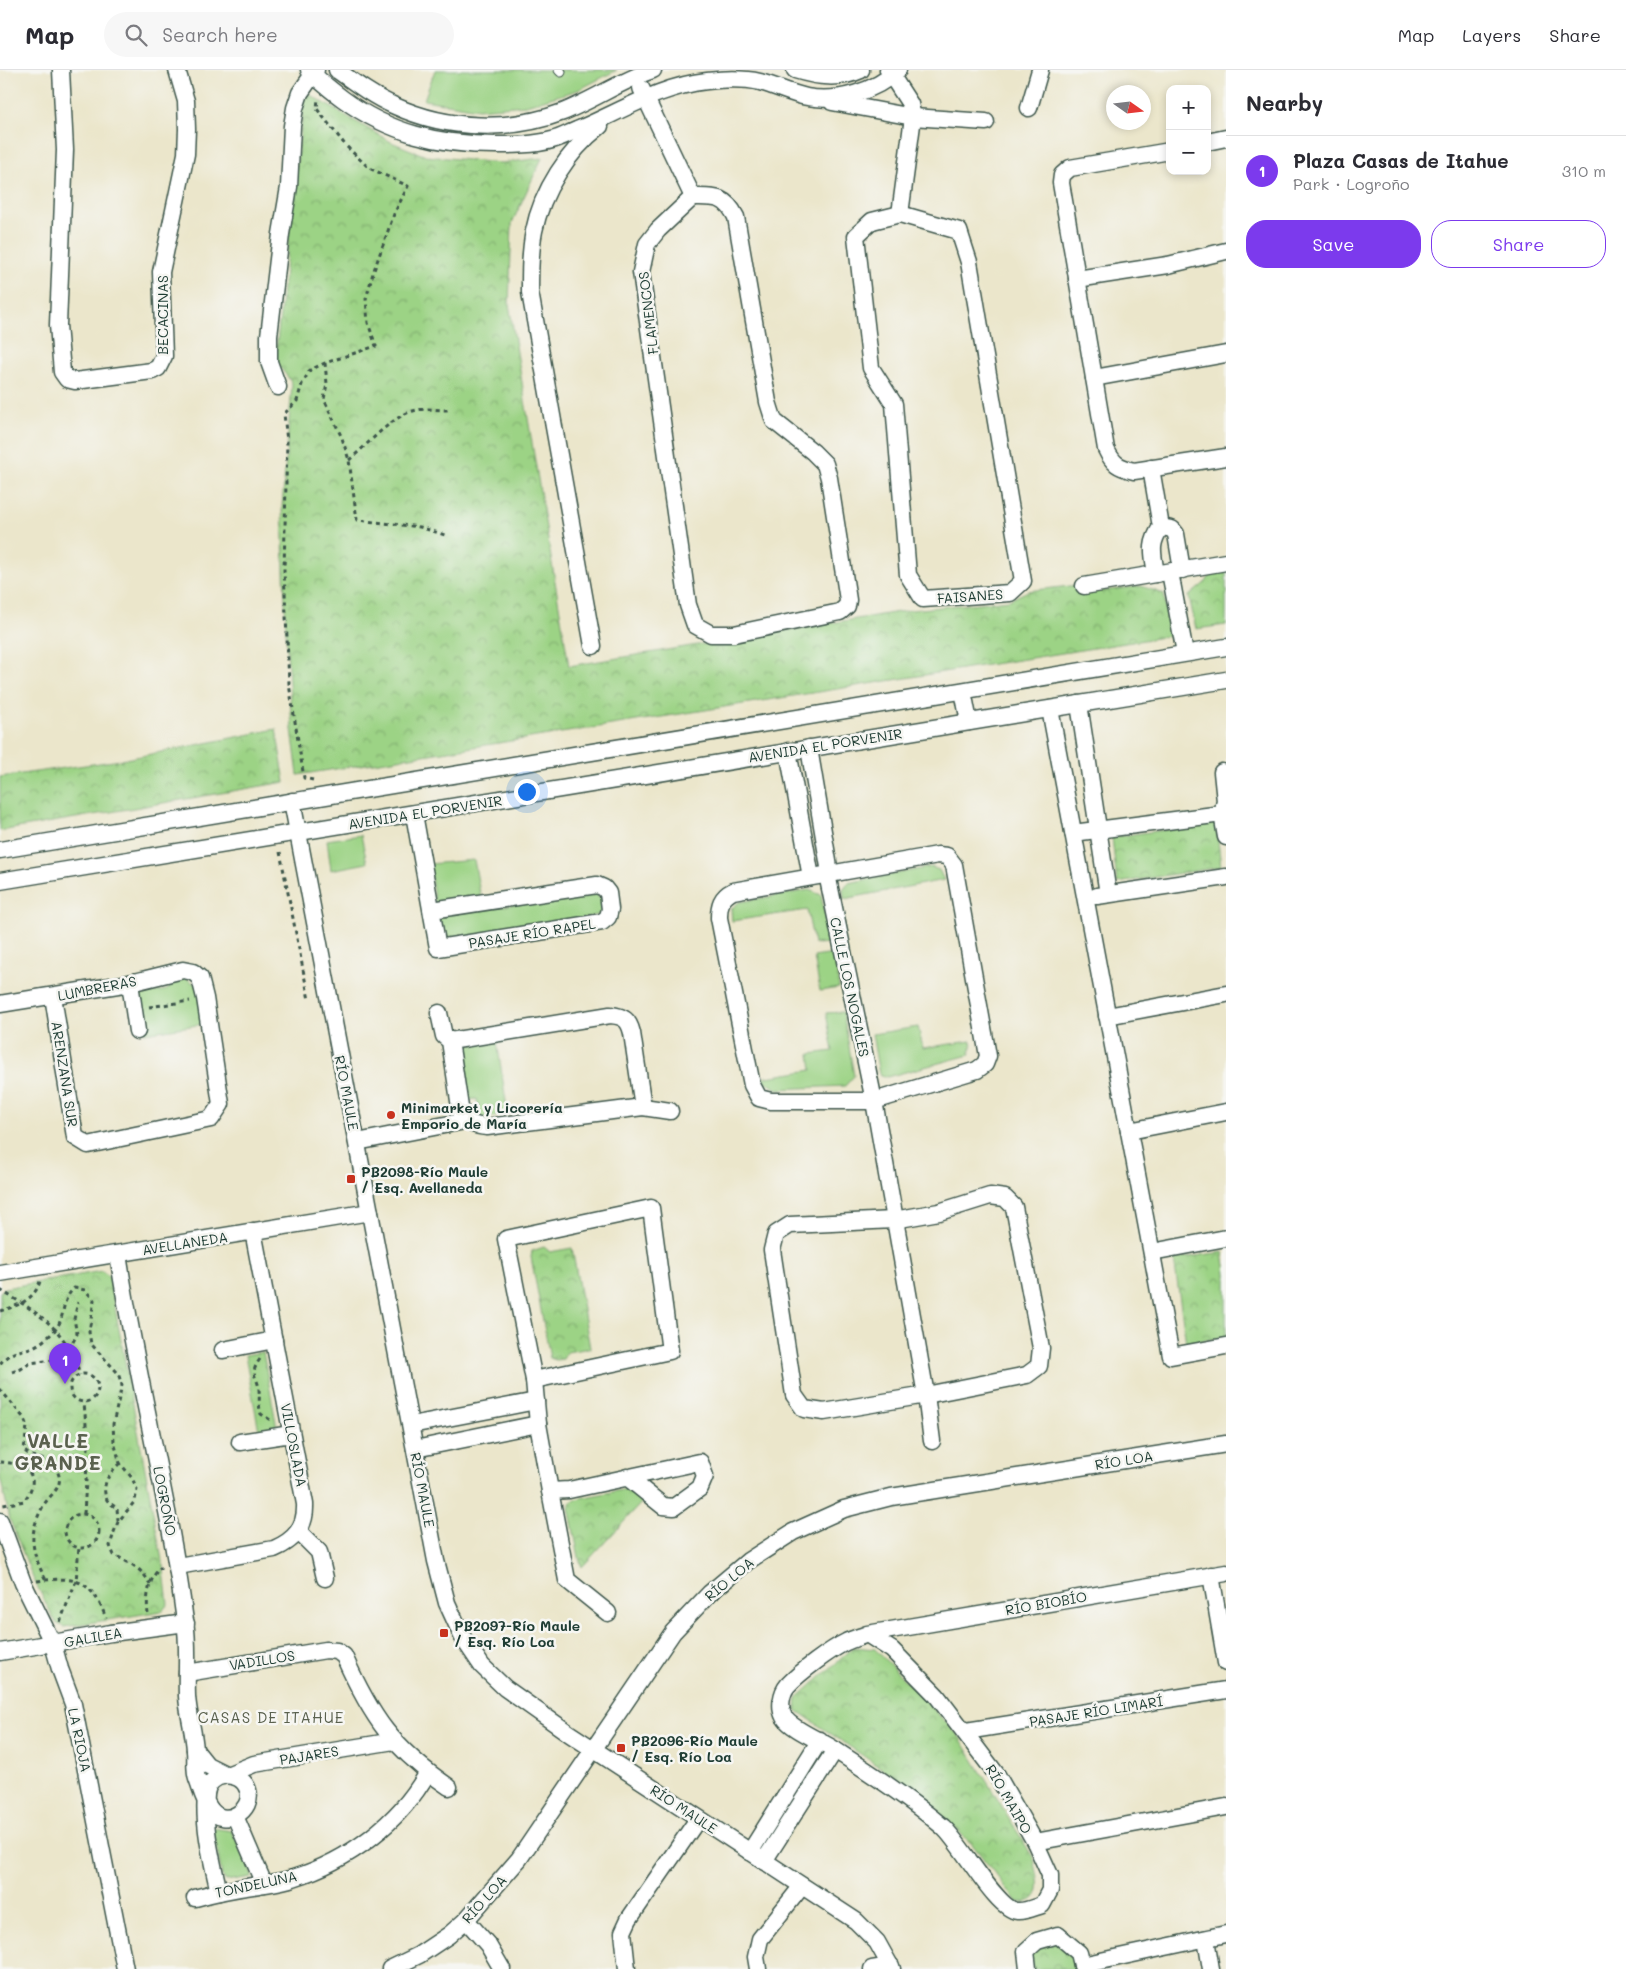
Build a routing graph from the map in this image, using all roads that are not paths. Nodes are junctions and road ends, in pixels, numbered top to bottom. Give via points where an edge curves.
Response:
1 (61, 70) edge
2 (177, 70) edge
3 (337, 70) edge
4 (654, 70) edge
5 (795, 70) edge
6 (861, 70) edge
7 (1040, 70) edge
8 (893, 72) edge
9 (315, 75) edge
10 (635, 77) junction
11 (807, 97) junction
12 (646, 98) junction
13 (1029, 108) dead end
14 (613, 115) junction
15 (913, 117) junction
16 (986, 122) dead end
17 (558, 138) junction
18 (1226, 138) edge
19 (1211, 141) edge
20 (1166, 152) edge
21 (569, 158) junction
22 (693, 197) junction
23 (900, 214) junction
24 (1226, 251) edge
25 (1077, 279) junction
26 (1226, 354) edge
27 (1094, 378) junction
28 (278, 387) dead end
29 (1226, 457) edge
30 (1151, 468) junction
31 (1161, 527) junction
32 (1226, 562) edge
33 (1170, 572) junction
34 (1084, 586) dead end
35 (593, 646) dead end
36 (1226, 647) edge
37 (1184, 653) junction
38 (1226, 680) edge
39 (964, 691) junction
40 (1079, 704) junction
41 (1050, 709) junction
42 (969, 722) junction
43 (809, 748) junction
44 (788, 751) junction
45 (1222, 772) dead end
46 (292, 801) junction
47 (414, 814) junction
48 (1222, 814) junction
49 (1098, 830) junction
50 (299, 833) junction
51 (1073, 833) junction
52 (1226, 837) edge
53 (0, 850) edge
54 (828, 874) junction
55 (811, 877) junction
56 (1226, 877) edge
57 (0, 881) edge
58 (1108, 894) junction
59 (1085, 898) junction
60 (432, 910) junction
61 (130, 983) junction
62 (1226, 994) edge
63 (53, 996) junction
64 (0, 1004) edge
65 (439, 1013) dead end
66 (1107, 1016) junction
67 (137, 1031) dead end
68 (450, 1041) junction
69 (874, 1100) junction
70 (221, 1104) joint
71 (643, 1106) junction
72 (670, 1111) dead end
73 (1226, 1112) edge
74 (465, 1121) junction
75 (1129, 1131) junction
76 (357, 1142) junction
77 (370, 1212) junction
78 (894, 1220) junction
79 (253, 1231) junction
80 (1226, 1238) edge
81 (1152, 1252) junction
82 (118, 1254) junction
83 (0, 1273) edge
84 (274, 1340) junction
85 (1226, 1346) edge
86 (223, 1350) dead end
87 (534, 1380) junction
88 (926, 1395) junction
89 (536, 1402) junction
90 (538, 1424) junction
91 (411, 1425) junction
92 (291, 1434) junction
93 (240, 1442) dead end
94 (932, 1442) dead end
95 (1226, 1444) edge
96 (415, 1449) junction
97 (627, 1477) dead end
98 (550, 1491) junction
99 (0, 1521) edge
100 (299, 1532) junction
101 (178, 1566) junction
102 (1218, 1574) edge
103 (325, 1578) dead end
104 (608, 1614) dead end
105 (186, 1623) junction
106 (867, 1634) junction
107 (52, 1644) junction
108 (0, 1652) edge
109 (1226, 1663) edge
110 (187, 1672) junction
111 (1226, 1690) edge
112 (966, 1731) junction
113 (820, 1740) junction
114 (394, 1741) junction
115 (195, 1750) junction
116 (594, 1750) junction
117 (835, 1750) junction
118 (428, 1772) junction
119 (227, 1775) junction
120 (449, 1787) dead end
121 (206, 1802) junction
122 (1226, 1807) edge
123 (236, 1816) junction
124 (698, 1819) junction
125 (1035, 1842) junction
126 (757, 1856) junction
127 (264, 1884) junction
128 (802, 1886) junction
129 (219, 1892) junction
130 (195, 1898) dead end
131 (466, 1920) junction
132 (1226, 1934) edge
133 (1206, 1939) junction
134 (892, 1967) edge
135 (1082, 1967) edge
136 (125, 1969) edge
137 (390, 1969) edge
138 (502, 1969) edge
139 (627, 1969) edge
140 (758, 1969) edge
141 (872, 1969) edge
142 (1028, 1969) edge
143 (1211, 1969) edge

1 - 2 street, BECACINAS via 66,150 58,325 62,372 67,379 75,381 152,371 158,368 164,356 161,272 186,154 186,101
3 - 10 street via 396,107 441,121 488,126 534,121 562,113
4 - 10 street
5 - 6 street via 831,77
7 - 13 street
8 - 11 street via 857,93 832,98
8 - 15 street via 910,104
9 - 17 street via 370,118 425,139 460,145 516,145
9 - 28 street via 300,93 292,126 289,187 269,336 269,362
10 - 12 street
11 - 12 street via 761,82 730,79 681,85
11 - 15 street
12 - 14 street
12 - 22 street
14 - 17 street
14 - 21 street via 588,135
15 - 16 street
15 - 23 street
17 - 21 street via 568,145
18 - 19 street
20 - 25 street via 1070,168 1062,175
21 - 35 street via 545,198 534,230 530,292
22 - 22 street, FLAMENCOS via 647,244 641,272 687,595 695,625 711,634 734,634 840,612 848,600 825,464 774,421 736,217 730,205 719,199
23 - 23 street, FAISANES via 872,221 856,236 871,368 894,404 908,576 923,599 1010,593 1023,581 969,262 959,231
24 - 25 street via 1168,265
25 - 27 street
26 - 27 street
27 - 30 street via 1106,450 1112,461 1134,471
29 - 30 street
30 - 31 street
31 - 33 street via 1153,538 1152,546
31 - 33 street via 1172,529 1176,534
32 - 33 street
33 - 34 street
33 - 37 street
36 - 37 street
37 - 39 street
38 - 40 street, AVENIDA EL PORVENIR
39 - 42 street
39 - 46 street
40 - 41 street, AVENIDA EL PORVENIR
40 - 49 street
41 - 42 street, AVENIDA EL PORVENIR
41 - 51 street
42 - 43 street, AVENIDA EL PORVENIR
43 - 44 street, AVENIDA EL PORVENIR
43 - 54 street, CALLE LOS NOGALES
44 - 47 street, AVENIDA EL PORVENIR
44 - 55 street
45 - 48 street via 1225,801
46 - 50 street, RÍO MAULE
46 - 53 street
47 - 50 street, AVENIDA EL PORVENIR
47 - 60 street
48 - 49 street
48 - 52 street
49 - 51 street
49 - 58 street
50 - 57 street, AVENIDA EL PORVENIR
50 - 76 street, RÍO MAULE
51 - 59 street
54 - 55 street
54 - 69 street, CALLE LOS NOGALES
54 - 69 street via 938,855 947,856 954,864 988,1056 985,1064 977,1070
55 - 69 street via 733,891 719,906 752,1085 759,1098 771,1101
56 - 58 street
58 - 59 street
59 - 66 street
60 - 60 street, PASAJE RÍO RAPEL via 438,948 602,922 610,909 608,893 597,885
61 - 63 street, LUMBRERAS
61 - 67 street
61 - 70 street, LUMBRERAS via 184,970 200,978
62 - 66 street
63 - 64 street, LUMBRERAS
63 - 70 street, ARENZANA SUR via 75,1137 88,1144 211,1119
65 - 68 street via 444,1036
66 - 75 street
68 - 71 street via 610,1015 625,1018 632,1034
68 - 74 street via 459,1108
69 - 78 street, CALLE LOS NOGALES
71 - 72 street
71 - 74 street via 487,1127
73 - 75 street
74 - 76 street
75 - 81 street
76 - 77 street, RÍO MAULE
77 - 79 street, AVELLANEDA
77 - 91 street, RÍO MAULE
78 - 88 street, CALLE LOS NOGALES
78 - 88 street via 939,1212 990,1196 1005,1198 1014,1207 1041,1348 1039,1366 1027,1375
78 - 88 street via 790,1225 776,1234 772,1250 794,1395 804,1409 824,1412
79 - 82 street, AVELLANEDA
79 - 84 street, VILLOSLADA
80 - 81 street
81 - 85 street via 1171,1356
82 - 83 street, AVELLANEDA
82 - 101 street, LOGROÑO
84 - 86 street
84 - 92 street, VILLOSLADA
87 - 87 street via 506,1239 651,1208 670,1351
87 - 89 street
88 - 94 street, CALLE LOS NOGALES
89 - 90 street
89 - 91 street
90 - 96 street
90 - 98 street
91 - 96 street, RÍO MAULE
92 - 93 street
92 - 100 street, VILLOSLADA via 305,1511
95 - 116 street, RÍO LOA via 891,1498 844,1509 793,1532 740,1567 673,1632
96 - 116 street, RÍO MAULE via 442,1584 454,1622 463,1638 482,1666 505,1688
97 - 98 street
98 - 104 street via 567,1580
99 - 107 street, LA RIOJA via 23,1583
100 - 101 street via 274,1548
100 - 103 street via 319,1552
101 - 105 street, LOGROÑO
102 - 106 street, RÍO BIOBÍO
102 - 109 street
105 - 107 street, GALILEA
105 - 110 street, LOGROÑO
106 - 112 street, RÍO MAIPO via 892,1650
106 - 113 street, RÍO MAIPO via 845,1642 808,1668 787,1686 783,1695 781,1709 785,1719
107 - 108 street, GALILEA
107 - 136 street, LA RIOJA via 81,1737
110 - 114 street, VADILLOS via 337,1650 344,1656 370,1710
110 - 115 street, LOGROÑO via 189,1718
111 - 112 street, PASAJE RÍO LIMARÍ
112 - 125 street, RÍO MAIPO via 997,1774
113 - 117 street, RÍO MAIPO
113 - 126 street
114 - 118 street
114 - 119 street, PAJARES via 254,1764
115 - 119 street via 207,1765
115 - 121 street, LOGROÑO via 196,1774
116 - 124 street, RÍO MAULE
116 - 131 street, RÍO LOA via 519,1859
117 - 125 street, RÍO MAIPO via 944,1829 1008,1909 1018,1912 1042,1904 1050,1890 1050,1875
117 - 126 street
118 - 120 street
118 - 127 street, TONDELUNA via 420,1787 395,1816 358,1848 315,1870
119 - 121 street, LOGROÑO via 208,1786
119 - 123 street via 240,1779 248,1790 248,1802
121 - 123 street, LOGROÑO via 216,1815 224,1818
121 - 129 street, LOGROÑO via 207,1832
122 - 125 street
123 - 127 street
124 - 126 street, RÍO MAULE
124 - 139 street via 629,1919 623,1932
126 - 128 street, RÍO MAULE
127 - 129 street, TONDELUNA
128 - 134 street, RÍO MAULE via 856,1921 877,1942
128 - 140 street via 760,1939 756,1957
129 - 130 street, TONDELUNA
131 - 137 street, RÍO LOA via 419,1955
131 - 138 street via 488,1945
132 - 133 street
133 - 135 street
133 - 143 street
134 - 141 street
135 - 142 street via 1079,1953 1058,1935 1037,1941 1026,1951

